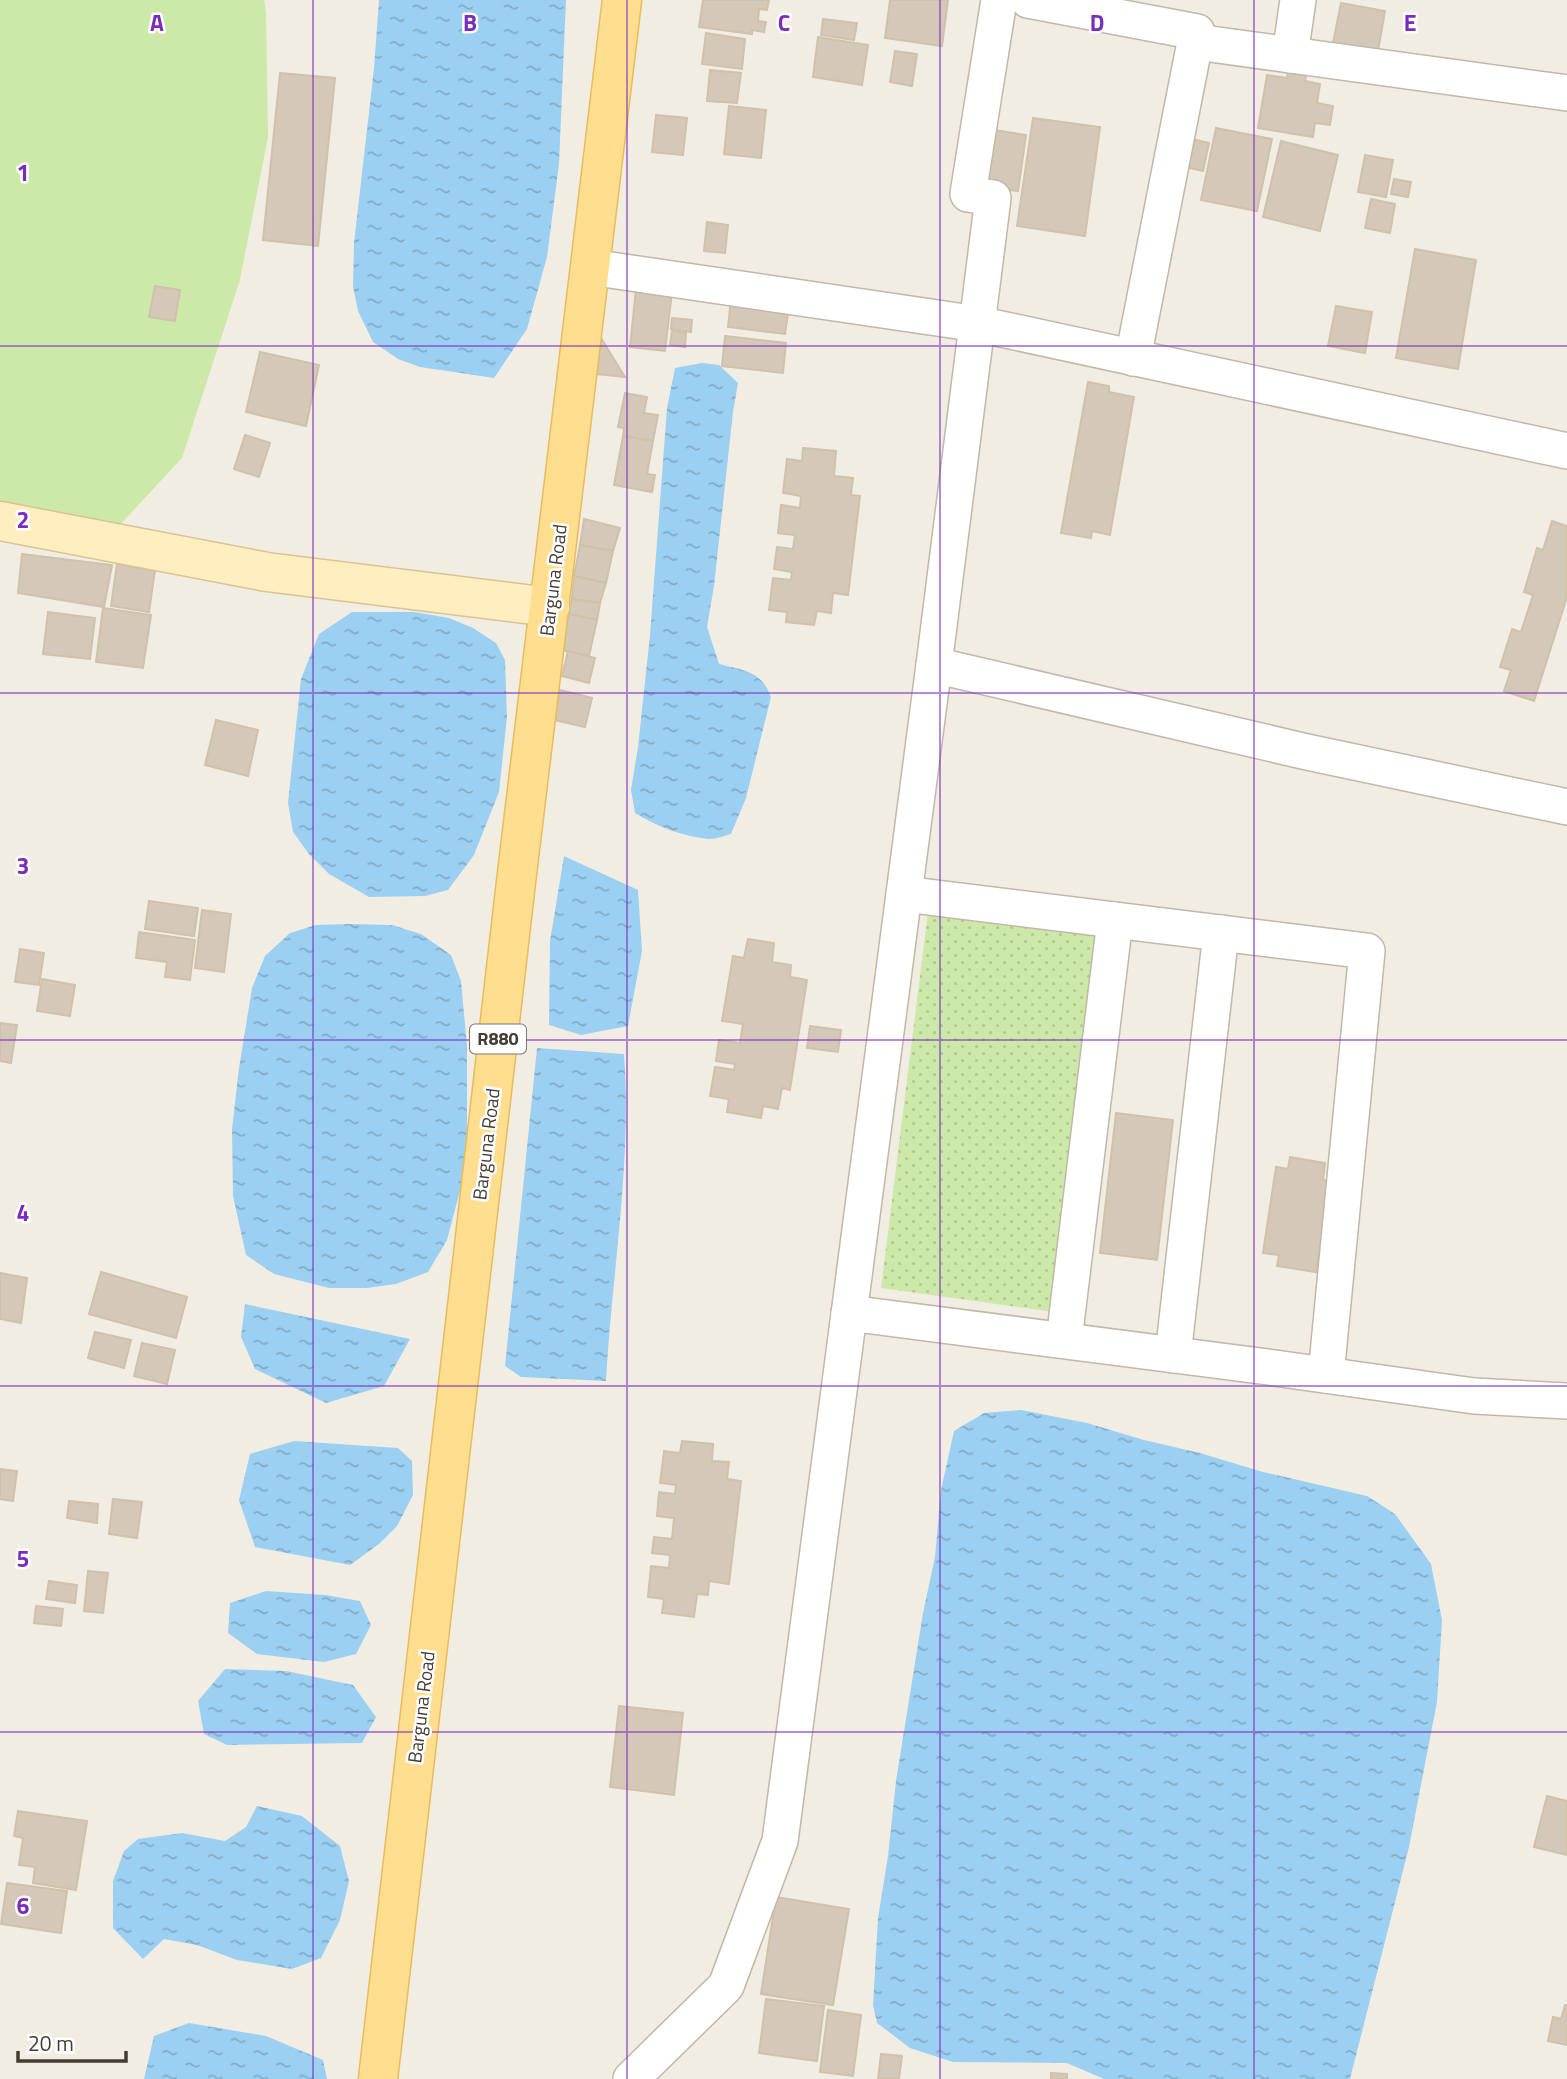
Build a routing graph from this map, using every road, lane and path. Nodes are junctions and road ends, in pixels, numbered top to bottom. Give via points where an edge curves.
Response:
1 (622, 0) edge
2 (999, 0) edge
3 (1028, 0) edge
4 (1298, 0) edge
5 (1196, 42) junction
6 (1290, 55) junction
7 (1567, 93) edge
8 (590, 267) junction
9 (978, 324) junction
10 (1133, 358) junction
11 (1567, 451) edge
12 (0, 521) edge
13 (550, 607) junction
14 (934, 665) junction
15 (1567, 807) edge
16 (904, 894) junction
17 (1115, 920) junction
18 (1221, 933) junction
19 (849, 1313) junction
20 (1064, 1340) junction
21 (1173, 1355) junction
22 (1326, 1375) junction
23 (1567, 1401) edge
24 (378, 2079) edge
25 (631, 2079) edge

1 - 8 main road, Barguna Road / R880
2 - 9 street via 968,194 993,198
3 - 5 street via 1197,32
4 - 6 street
5 - 6 street
5 - 10 street
6 - 7 street
8 - 9 street
8 - 13 main road, Barguna Road / R880
9 - 10 street
9 - 14 street
10 - 11 street
12 - 13 street via 267,572
13 - 24 main road, Barguna Road / R880
14 - 15 street
14 - 16 street
16 - 17 street
16 - 19 street
17 - 18 street
17 - 20 street
18 - 21 street
18 - 22 street via 1367,951
19 - 20 street
19 - 25 street via 780,1841 726,1986
20 - 21 street
21 - 22 street
22 - 23 street via 1474,1396

